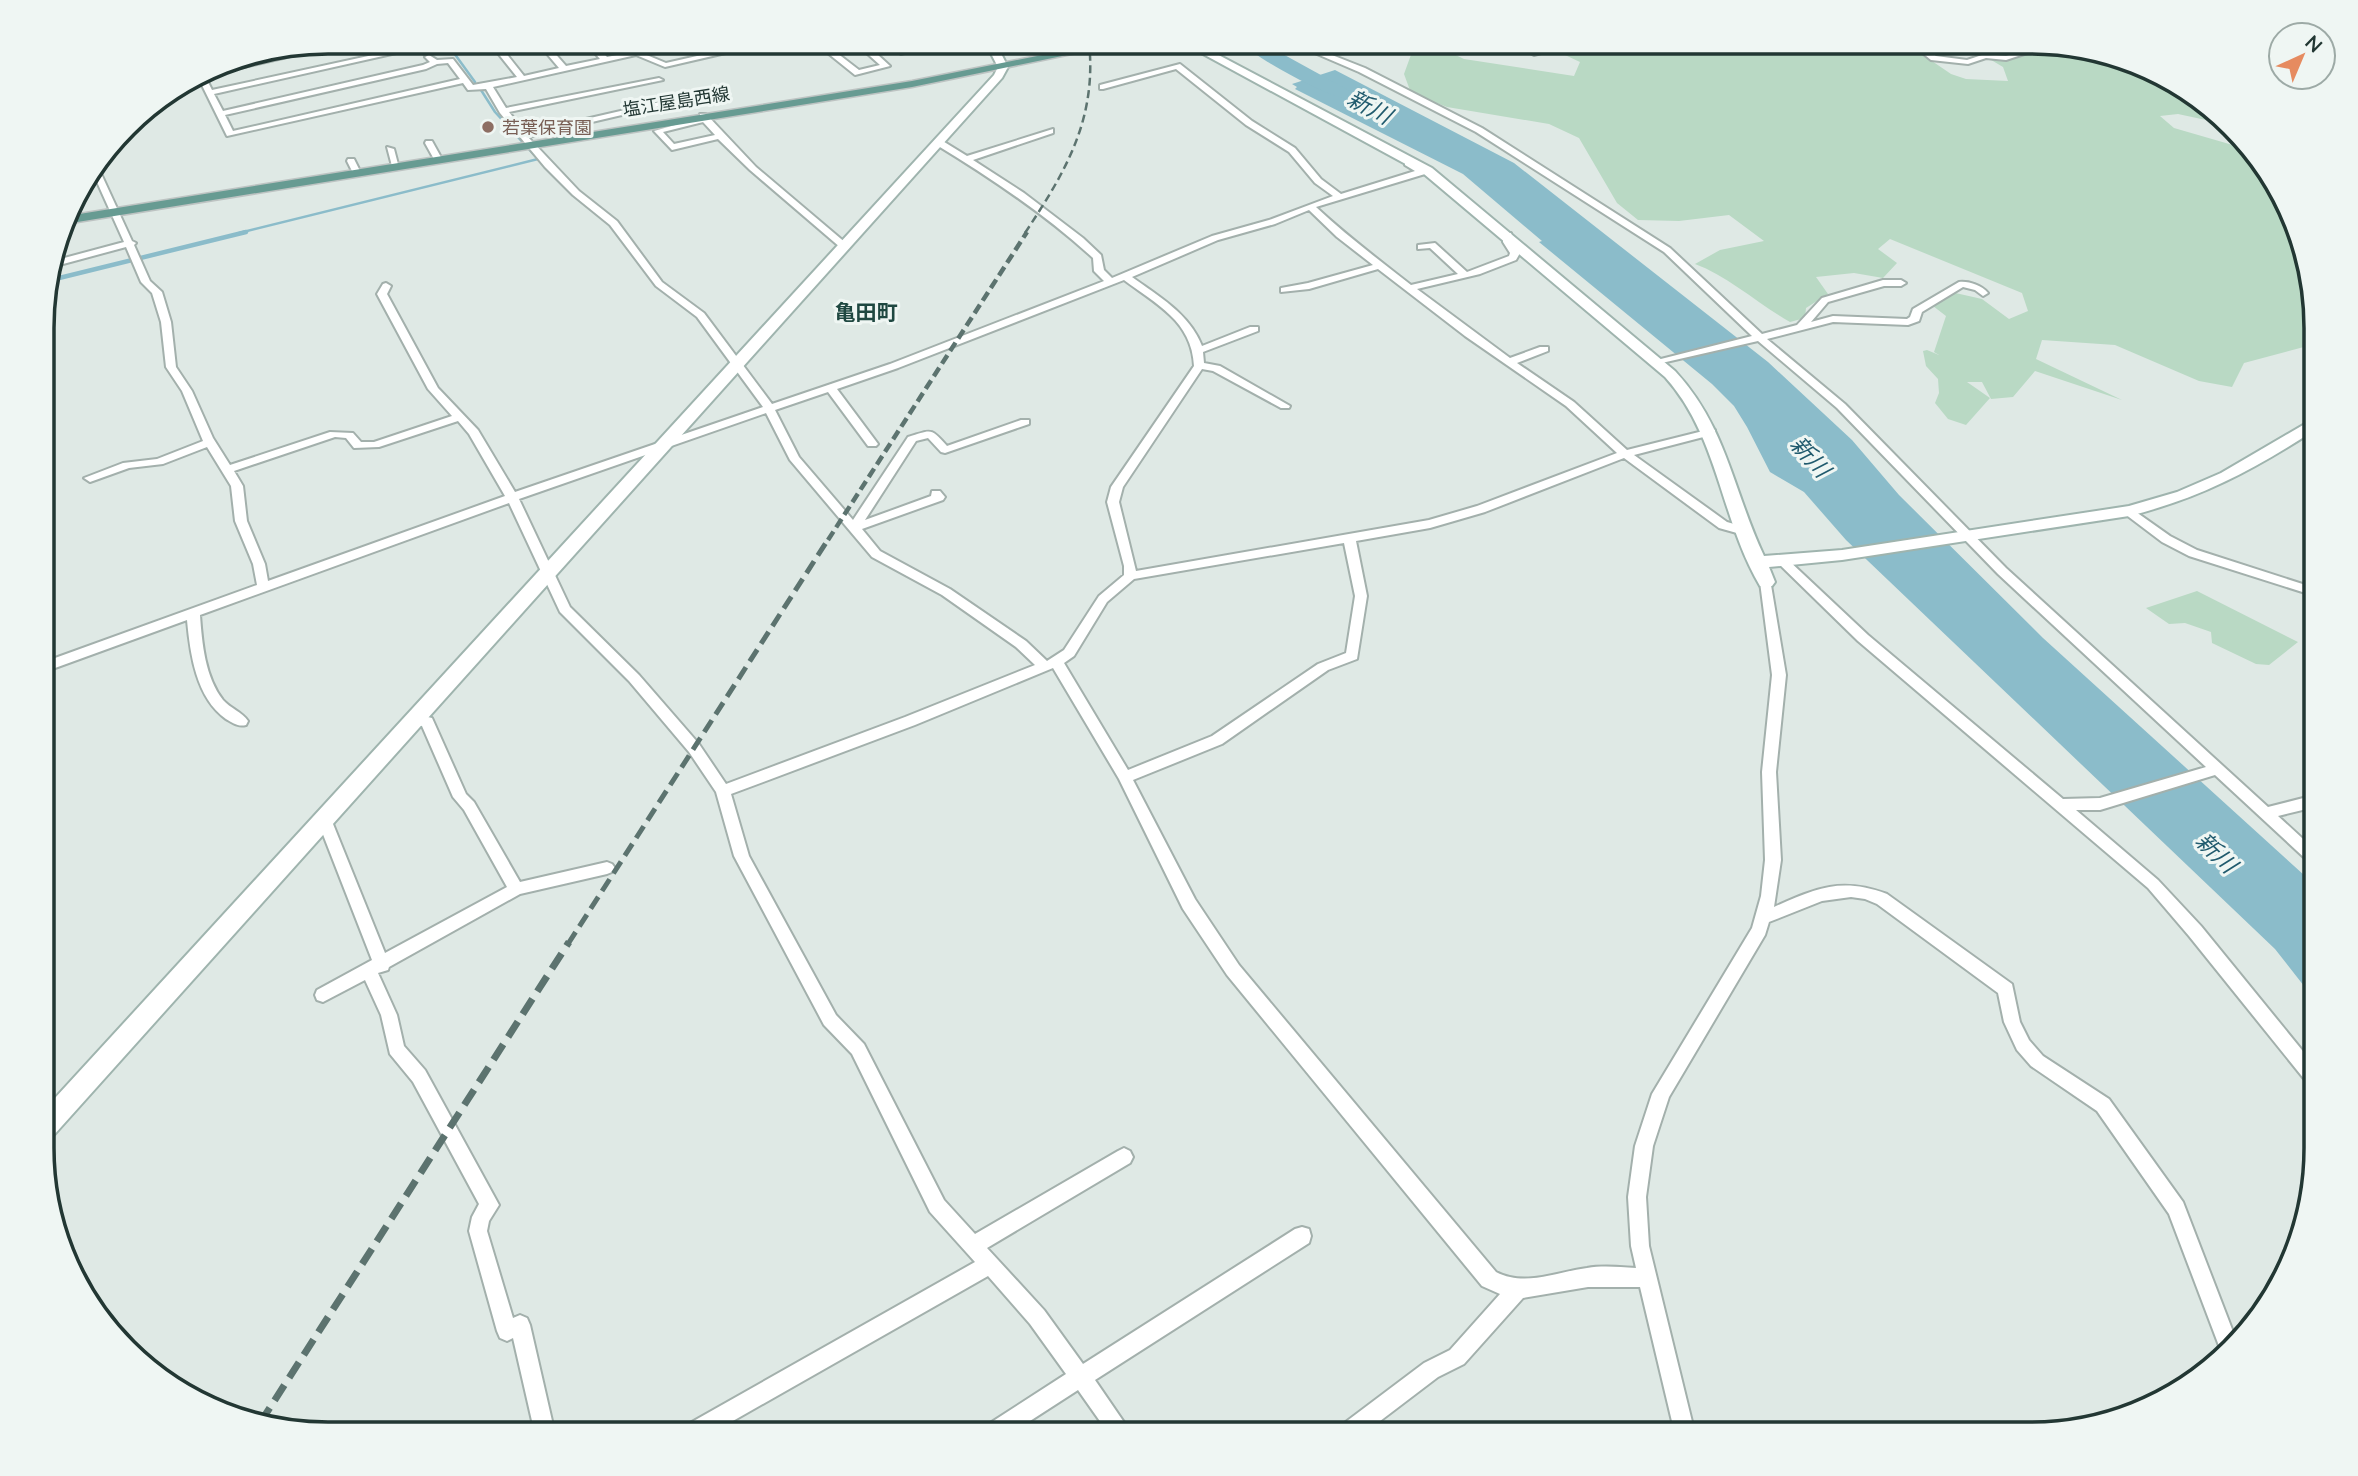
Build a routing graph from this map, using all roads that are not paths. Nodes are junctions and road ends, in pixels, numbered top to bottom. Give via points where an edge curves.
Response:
1 (325, 54) edge
2 (388, 54) edge
3 (426, 54) edge
4 (503, 54) edge
5 (551, 54) edge
6 (600, 54) edge
7 (635, 54) edge
8 (642, 54) edge
9 (715, 54) edge
10 (834, 54) edge
11 (872, 54) edge
12 (996, 54) edge
13 (1066, 54) edge
14 (1209, 54) edge
15 (1323, 54) edge
16 (1342, 54) edge
17 (1929, 54) edge
18 (2018, 54) edge
19 (605, 60) junction
20 (1360, 61) dead end
21 (435, 62) junction
22 (334, 66) junction
23 (1003, 67) junction
24 (564, 69) junction
25 (853, 69) junction
26 (838, 73) dead end
27 (522, 78) junction
28 (464, 80) junction
29 (659, 80) dead end
30 (206, 83) edge
31 (348, 85) junction
32 (488, 86) junction
33 (1103, 87) dead end
34 (210, 93) junction
35 (687, 97) dead end
36 (363, 104) junction
37 (503, 111) junction
38 (220, 114) junction
39 (704, 118) junction
40 (1050, 131) dead end
41 (719, 136) junction
42 (527, 142) junction
43 (938, 142) junction
44 (429, 143) dead end
45 (390, 149) dead end
46 (1390, 150) junction
47 (438, 159) junction
48 (967, 159) junction
49 (397, 166) junction
50 (100, 176) edge
51 (1340, 197) junction
52 (1310, 205) junction
53 (118, 211) junction
54 (77, 218) edge
55 (1508, 235) junction
56 (131, 243) junction
57 (844, 246) junction
58 (1421, 247) dead end
59 (63, 261) edge
60 (1382, 265) junction
61 (1465, 275) junction
62 (1125, 276) junction
63 (1111, 282) junction
64 (1901, 283) dead end
65 (386, 286) dead end
66 (1412, 288) junction
67 (1284, 290) dead end
68 (1983, 293) dead end
69 (1802, 325) junction
70 (1254, 329) dead end
71 (1758, 336) junction
72 (1544, 349) dead end
73 (1201, 350) junction
74 (1663, 361) junction
75 (1509, 362) junction
76 (736, 364) junction
77 (1199, 366) junction
78 (831, 388) junction
79 (1285, 406) dead end
80 (769, 408) junction
81 (459, 417) junction
82 (1025, 422) dead end
83 (2304, 431) edge
84 (1711, 432) junction
85 (211, 442) junction
86 (664, 444) junction
87 (872, 444) dead end
88 (1625, 454) junction
89 (226, 470) junction
90 (90, 478) dead end
91 (936, 494) dead end
92 (512, 497) junction
93 (2129, 511) junction
94 (854, 528) junction
95 (1744, 531) junction
96 (1964, 537) junction
97 (1349, 538) junction
98 (1842, 555) joint
99 (1782, 561) junction
100 (1760, 562) junction
101 (549, 571) junction
102 (1130, 576) junction
103 (1766, 582) joint
104 (263, 586) junction
105 (2304, 588) edge
106 (193, 612) junction
107 (54, 663) edge
108 (1050, 664) junction
109 (415, 719) junction
110 (241, 721) dead end
111 (2213, 770) junction
112 (1125, 777) junction
113 (723, 791) junction
114 (2304, 804) edge
115 (2060, 805) junction
116 (2266, 813) junction
117 (324, 819) junction
118 (2304, 849) edge
119 (607, 868) dead end
120 (516, 889) junction
121 (1762, 918) junction
122 (376, 968) junction
123 (323, 995) dead end
124 (2304, 1065) edge
125 (54, 1117) edge
126 (1124, 1157) dead end
127 (1302, 1236) dead end
128 (974, 1245) junction
129 (991, 1264) junction
130 (1648, 1278) junction
131 (1517, 1290) junction
132 (2226, 1340) edge
133 (1081, 1378) junction
134 (542, 1422) edge
135 (711, 1422) edge
136 (1010, 1422) edge
137 (1113, 1422) edge
138 (1362, 1422) edge
139 (1682, 1422) edge

1 - 22 street
2 - 22 street
3 - 21 street
4 - 27 street
5 - 24 street
6 - 19 street
7 - 19 street
8 - 9 street via 665,65
10 - 25 street
11 - 25 street via 886,66 858,73
12 - 23 street
13 - 23 main road, 塩江屋島西線
14 - 46 street
15 - 71 street via 1467,124 1553,174 1667,250
16 - 20 street
17 - 18 street via 1968,62
19 - 24 street
21 - 28 street via 450,61
21 - 31 street
22 - 31 street
22 - 34 street
23 - 39 main road, 塩江屋島西線
23 - 43 street
24 - 27 street
25 - 26 street
27 - 32 street
28 - 32 street via 471,89
28 - 36 street
29 - 37 street
30 - 34 street
31 - 36 street
31 - 38 street
32 - 37 street
33 - 51 street via 1177,66 1249,123 1292,150 1318,181
34 - 38 street
35 - 42 street
36 - 38 street via 230,134
37 - 42 street
39 - 41 street
39 - 41 street via 658,131 672,148
39 - 42 main road, 塩江屋島西線
40 - 48 street
41 - 57 street via 762,180
42 - 47 main road, 塩江屋島西線
42 - 76 street via 588,204 607,217 667,292 704,316
43 - 48 street
43 - 57 street
44 - 47 street
45 - 49 street
46 - 51 street via 1422,172
46 - 55 street via 1442,180
47 - 49 main road, 塩江屋島西線
48 - 63 street via 1009,184 1080,241 1098,257 1099,271
49 - 53 main road, 塩江屋島西線 via 354,167
50 - 53 street
51 - 52 street
52 - 60 street via 1340,235
52 - 62 street
53 - 54 main road, 塩江屋島西線
53 - 56 street
55 - 61 street via 1513,258
55 - 74 street
56 - 59 street
56 - 85 street via 146,282 157,292 171,367
57 - 76 street
58 - 61 street via 1432,245
60 - 66 street
60 - 67 street
61 - 66 street
62 - 63 street
62 - 73 street via 1178,317 1196,336
63 - 78 street
64 - 69 street via 1883,283 1825,300
65 - 81 street via 382,295 433,389
66 - 75 street
68 - 69 street via 1962,284 1917,311 1915,319 1908,322 1833,319
69 - 71 street
70 - 73 street
71 - 74 street
71 - 96 street via 1841,406
72 - 75 street
73 - 77 street
74 - 84 street via 1690,393
75 - 88 street via 1570,404
76 - 80 street
76 - 86 street
77 - 79 street via 1216,368
77 - 102 street via 1117,487 1113,502
78 - 80 street
78 - 87 street
80 - 86 street
80 - 94 street via 794,458
81 - 89 street via 375,445 358,446 349,435 334,435
81 - 92 street via 474,432
82 - 94 street via 945,450 930,434 912,439
83 - 93 street via 2214,486
84 - 88 street
84 - 95 street
85 - 89 street
85 - 90 street via 159,462 127,465
86 - 92 street
86 - 101 street
88 - 95 street via 1723,524
88 - 97 street via 1481,509 1430,524
89 - 104 street via 237,486 241,521
91 - 94 street via 939,497
92 - 101 street
92 - 104 street
93 - 96 street
93 - 105 street via 2166,540 2193,552
94 - 108 street via 876,554 946,592
95 - 100 street
96 - 98 street
96 - 111 street
97 - 102 street
97 - 112 street via 1361,596 1352,656 1323,667 1217,740
98 - 99 street
99 - 100 street
99 - 115 street via 1863,638
100 - 103 street
101 - 109 street
101 - 113 street via 565,608 694,748
102 - 108 street via 1103,599 1069,653
103 - 121 street via 1779,675 1769,772 1773,860
104 - 106 street
106 - 107 street
106 - 110 street via 213,699 227,715
108 - 112 street
108 - 113 street
109 - 117 street
109 - 120 street via 427,722 460,797
111 - 115 street via 2099,804
111 - 116 street
112 - 131 street via 1189,904 1233,970 1482,1270 1503,1288
113 - 128 street via 742,856 830,1020 858,1049 937,1206
114 - 116 street
115 - 124 street via 2153,884
116 - 118 street
117 - 122 street
117 - 125 street
119 - 120 street
120 - 122 street
121 - 130 street via 1661,1094 1648,1133 1637,1197 1640,1246
121 - 132 street via 1841,888 1864,890 2006,989 2012,1022 2023,1045 2037,1061 2104,1105 2176,1208
122 - 123 street
122 - 134 street via 396,1049 419,1076 490,1205 478,1231 507,1331 520,1325
126 - 128 street
127 - 133 street
128 - 129 street
129 - 133 street
129 - 135 street
130 - 131 street via 1591,1277
130 - 139 street
131 - 138 street via 1457,1357 1431,1370
133 - 136 street
133 - 137 street

